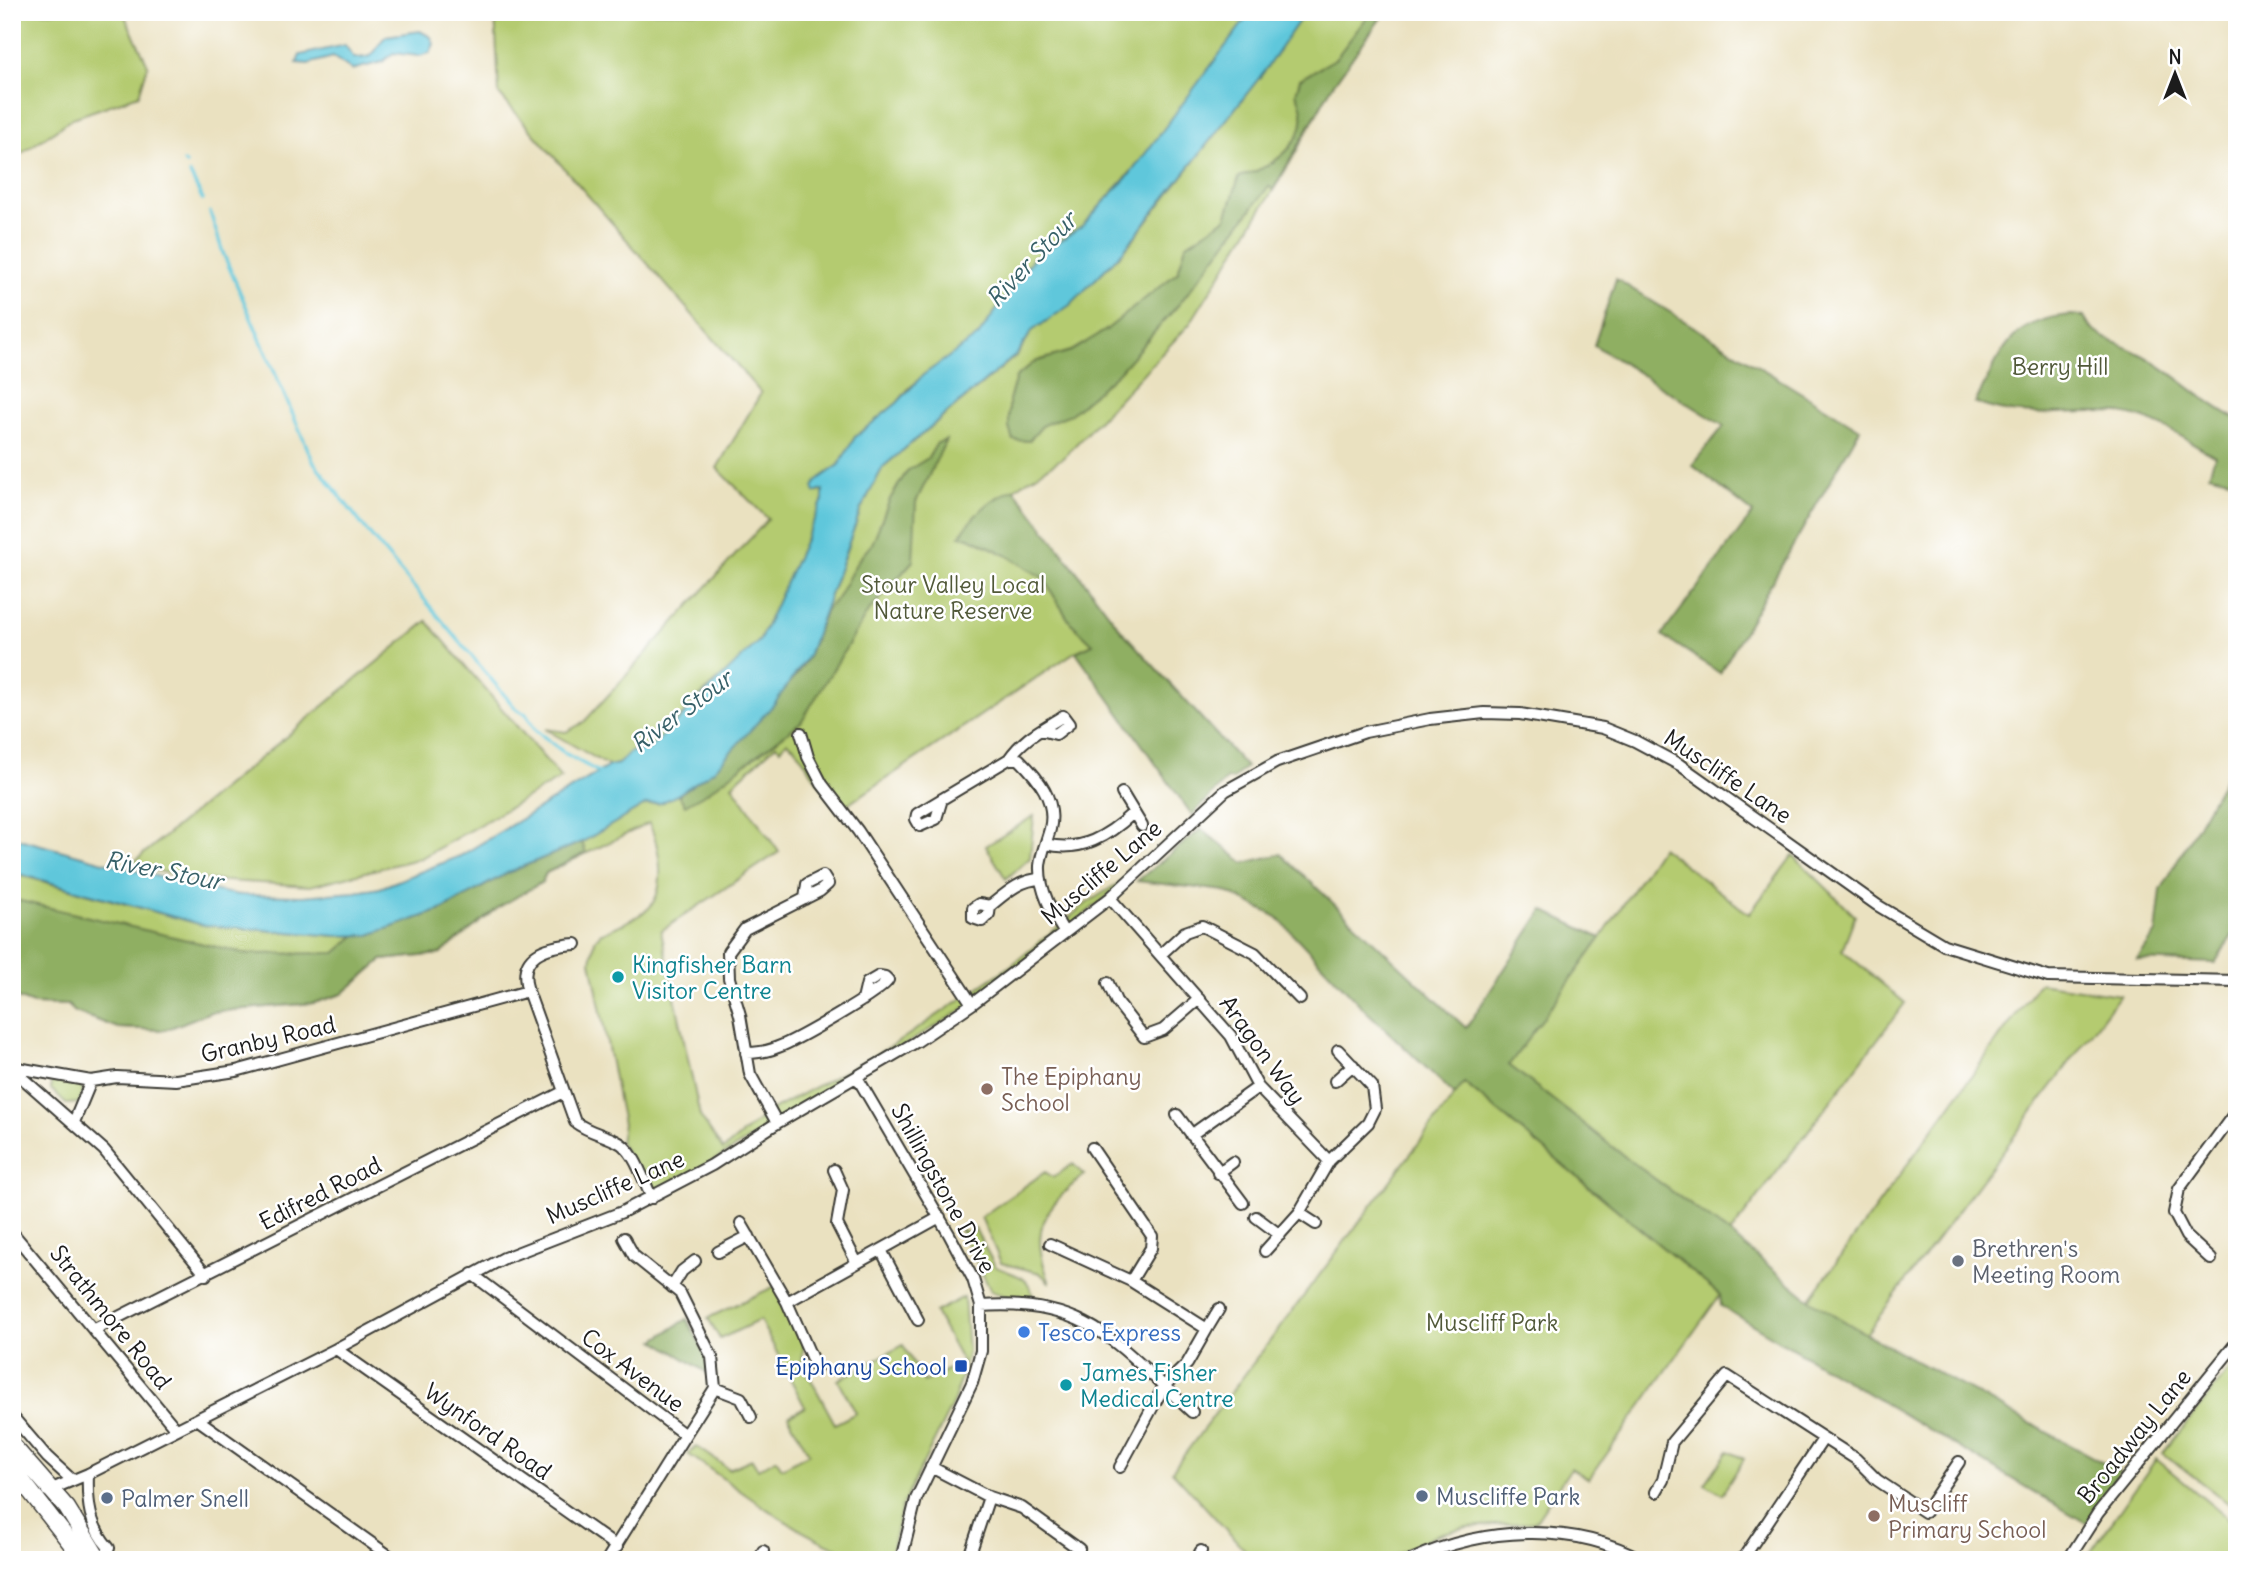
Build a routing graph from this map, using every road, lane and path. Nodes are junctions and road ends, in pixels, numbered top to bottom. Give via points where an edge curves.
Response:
1 (1041, 730) dead end
2 (801, 733) dead end
3 (1009, 758) junction
4 (1122, 793) dead end
5 (942, 799) dead end
6 (1133, 813) junction
7 (1142, 826) dead end
8 (1046, 844) junction
9 (1041, 880) junction
10 (1110, 898) junction
11 (805, 899) dead end
12 (990, 906) dead end
13 (1064, 932) junction
14 (576, 944) dead end
15 (1160, 955) junction
16 (2237, 981) edge
17 (1108, 983) dead end
18 (528, 991) junction
19 (1199, 999) junction
20 (1300, 999) dead end
21 (863, 1000) dead end
22 (972, 1004) junction
23 (1338, 1050) dead end
24 (746, 1053) junction
25 (1353, 1065) junction
26 (12, 1068) edge
27 (857, 1077) junction
28 (91, 1081) junction
29 (1335, 1081) dead end
30 (1258, 1087) junction
31 (563, 1092) junction
32 (2237, 1110) edge
33 (1177, 1115) dead end
34 (75, 1122) junction
35 (777, 1123) junction
36 (1191, 1135) junction
37 (1092, 1148) dead end
38 (1329, 1161) junction
39 (1233, 1162) dead end
40 (834, 1170) dead end
41 (1218, 1173) junction
42 (652, 1198) junction
43 (1243, 1203) dead end
44 (1299, 1213) junction
45 (940, 1217) junction
46 (1256, 1217) dead end
47 (741, 1223) dead end
48 (1316, 1224) dead end
49 (12, 1233) edge
50 (1280, 1235) junction
51 (749, 1236) junction
52 (624, 1238) dead end
53 (1050, 1244) dead end
54 (881, 1250) junction
55 (1265, 1251) dead end
56 (718, 1252) dead end
57 (2211, 1259) dead end
58 (695, 1261) dead end
59 (857, 1263) junction
60 (472, 1274) junction
61 (206, 1275) junction
62 (1131, 1281) junction
63 (672, 1287) junction
64 (787, 1302) junction
65 (981, 1306) junction
66 (1219, 1308) dead end
67 (918, 1320) dead end
68 (95, 1329) junction
69 (1207, 1329) junction
70 (2237, 1342) edge
71 (336, 1349) junction
72 (816, 1368) dead end
73 (1164, 1386) junction
74 (715, 1388) junction
75 (1192, 1412) dead end
76 (12, 1416) edge
77 (751, 1417) dead end
78 (197, 1419) junction
79 (176, 1429) junction
80 (685, 1435) junction
81 (1824, 1439) junction
82 (12, 1445) edge
83 (1959, 1462) dead end
84 (931, 1467) junction
85 (1120, 1467) dead end
86 (12, 1468) edge
87 (88, 1474) junction
88 (72, 1480) junction
89 (1656, 1492) dead end
90 (43, 1494) junction
91 (989, 1497) junction
92 (617, 1547) junction
93 (85, 1560) edge
94 (101, 1560) edge
95 (396, 1560) edge
96 (607, 1560) edge
97 (901, 1560) edge
98 (968, 1560) edge
99 (1074, 1560) edge
100 (1411, 1560) edge
101 (1643, 1560) edge
102 (1742, 1560) edge
103 (2068, 1560) edge

1 - 3 street via 1024,740
2 - 22 street via 822,784
3 - 5 street
3 - 8 street via 1018,759 1036,776 1051,802 1053,815
4 - 6 street
6 - 7 street
6 - 8 street via 1082,846
8 - 9 street
9 - 12 street via 1031,879 1013,888
9 - 13 street
10 - 13 street, Muscliffe Lane
10 - 15 street, Aragon Way
10 - 16 street, Muscliffe Lane via 1225,790 1277,762 1387,727 1462,715 1520,714 1603,728 1662,755 1877,905 1944,945 2048,977
11 - 24 street via 745,929 728,952 729,978
13 - 22 street, Muscliffe Lane
14 - 18 street via 547,948 531,958 524,978
15 - 19 street, Aragon Way
15 - 20 street via 1185,932 1202,926 1255,953
17 - 19 street via 1143,1042
18 - 28 street, Granby Road via 236,1071 176,1080 117,1077
18 - 31 street
19 - 30 street, Aragon Way via 1231,1036
21 - 24 street via 780,1047
22 - 27 street, Muscliffe Lane
23 - 25 street
24 - 35 street via 755,1086
25 - 29 street
25 - 38 street via 1372,1086 1375,1109 1368,1123
26 - 28 street, Granby Road
26 - 34 street
27 - 35 street, Muscliffe Lane
27 - 45 street, Shillingstone Drive
28 - 34 street
30 - 36 street
30 - 38 street, Aragon Way
31 - 42 street via 575,1122 620,1142 627,1150
31 - 61 street, Edifred Road
32 - 57 street via 2179,1189 2174,1213 2186,1236
33 - 36 street
34 - 61 street via 112,1159
35 - 42 street, Muscliffe Lane
36 - 41 street
37 - 62 street via 1152,1236 1151,1248
38 - 44 street
39 - 41 street
40 - 59 street via 843,1190 837,1224
41 - 43 street
42 - 60 street, Muscliffe Lane
44 - 48 street
44 - 50 street
45 - 54 street
45 - 65 street, Shillingstone Drive via 973,1279
46 - 50 street
47 - 51 street
49 - 68 street, Strathmore Road
50 - 55 street
51 - 56 street
51 - 64 street
52 - 63 street via 634,1256
53 - 62 street
54 - 59 street
54 - 67 street
58 - 63 street via 682,1270
59 - 64 street
60 - 71 street, Muscliffe Lane
60 - 80 street, Cox Avenue
61 - 68 street, Edifred Road
62 - 69 street
63 - 74 street via 706,1339
64 - 72 street
65 - 73 street via 1042,1306 1077,1318 1114,1340
65 - 84 street, Shillingstone Drive via 981,1351 972,1383
66 - 69 street
68 - 79 street, Strathmore Road
69 - 73 street via 1187,1364
70 - 103 street, Broadway Lane via 2098,1513
71 - 78 street, Muscliffe Lane
71 - 92 street, Wynford Road
73 - 75 street
73 - 85 street
74 - 77 street via 741,1398
74 - 80 street
76 - 88 street
78 - 79 street, Muscliffe Lane
78 - 95 street
79 - 87 street, Muscliffe Lane
80 - 92 street, Cox Avenue
81 - 83 street via 1926,1512
81 - 89 street via 1723,1373 1672,1441
81 - 102 street
82 - 90 main road
84 - 91 street
84 - 97 street, Shillingstone Drive via 912,1512
86 - 90 main road
87 - 88 street, Muscliffe Lane
87 - 94 street via 92,1522 108,1548
88 - 90 street, Muscliffe Lane
90 - 93 main road
90 - 94 main road via 67,1508
91 - 98 street
91 - 99 street via 1022,1508 1079,1549
92 - 96 street, Cox Avenue
100 - 101 street via 1471,1538 1511,1533 1578,1537

